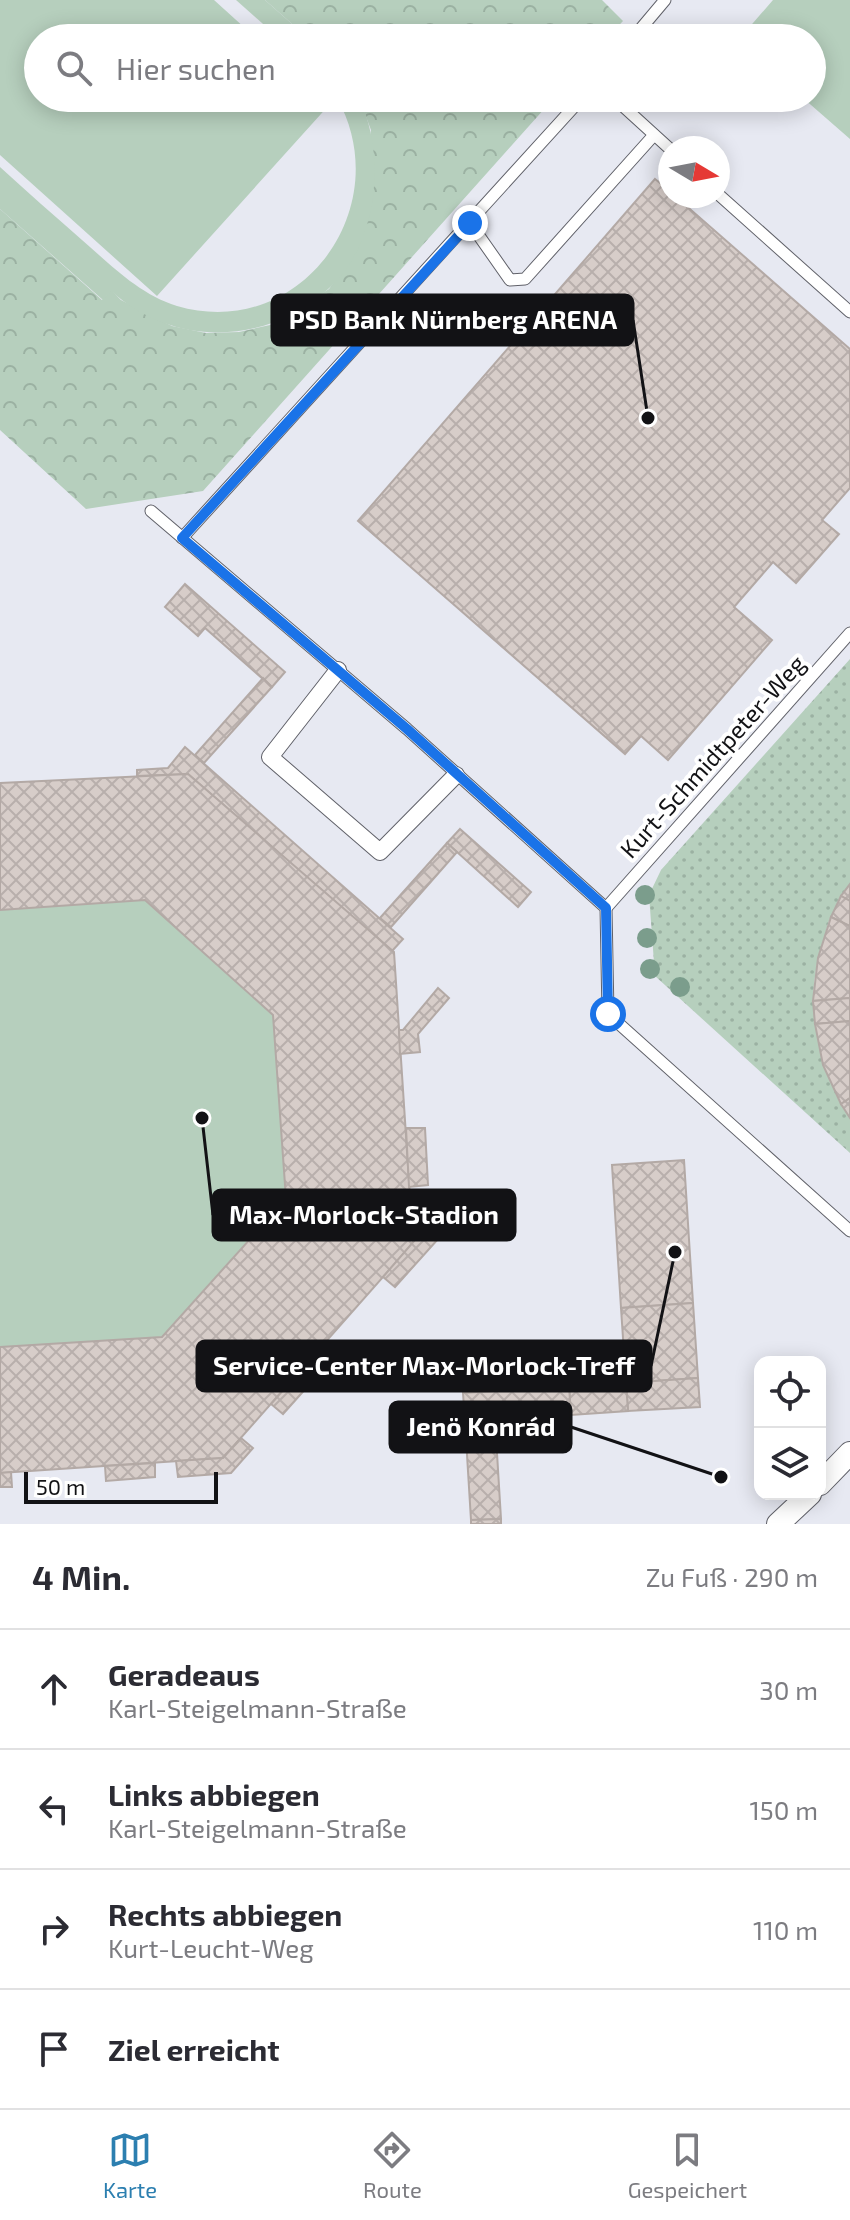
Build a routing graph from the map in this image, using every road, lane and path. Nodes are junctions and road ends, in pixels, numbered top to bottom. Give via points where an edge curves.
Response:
1 (665, 0) edge
2 (645, 24) edge
3 (569, 112) edge
4 (629, 112) edge
5 (654, 135) junction
6 (658, 138) edge
7 (730, 205) edge
8 (470, 223) junction
9 (850, 312) edge
10 (151, 511) dead end
11 (182, 538) junction
12 (850, 633) edge
13 (338, 670) junction
14 (456, 775) junction
15 (606, 908) junction
16 (850, 1231) edge
17 (850, 1453) edge
18 (826, 1478) edge
19 (804, 1500) edge
20 (778, 1524) edge

1 - 2 lane
3 - 8 lane
4 - 5 lane
5 - 6 lane
5 - 8 lane via 525,279 510,280
7 - 9 lane
8 - 11 lane
10 - 11 lane
11 - 13 lane
12 - 15 lane, Kurt-Schmidtpeter-Weg
13 - 14 lane
13 - 14 street via 270,757 380,852
14 - 15 lane
15 - 16 lane via 608,1014
17 - 18 street
19 - 20 street

